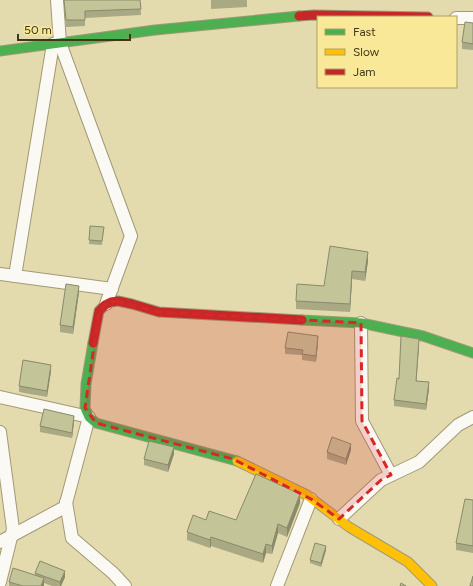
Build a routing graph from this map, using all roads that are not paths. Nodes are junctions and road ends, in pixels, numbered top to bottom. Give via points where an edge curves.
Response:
1 (57, 0) edge
2 (371, 16) edge
3 (457, 18) edge
4 (473, 18) edge
5 (56, 43) junction
6 (0, 51) edge
7 (0, 274) edge
8 (15, 276) junction
9 (112, 289) junction
10 (106, 304) junction
11 (362, 323) junction
12 (473, 353) edge
13 (0, 397) edge
14 (89, 417) junction
15 (473, 417) edge
16 (0, 432) edge
17 (391, 475) junction
18 (311, 499) junction
19 (66, 502) junction
20 (339, 519) junction
21 (11, 537) junction
22 (0, 542) edge
23 (0, 582) edge
24 (125, 586) edge
25 (277, 586) edge
26 (432, 586) edge

1 - 5 street
2 - 5 street via 314,15 155,30
3 - 4 street
5 - 6 street
5 - 8 street
5 - 9 street via 130,236
7 - 8 street
8 - 9 street
9 - 10 street
10 - 11 street via 116,301 136,304 159,312
10 - 14 street via 99,311 86,384 85,408
11 - 12 street via 423,336
11 - 17 street via 362,421
13 - 14 street
14 - 18 street via 96,423 106,426 233,459
14 - 19 street
15 - 17 street via 458,425 419,462
16 - 21 street via 13,529
17 - 20 street via 381,480
18 - 20 street
18 - 25 street
19 - 21 street via 65,507
19 - 24 street via 72,538
20 - 26 street via 408,562
21 - 22 street
21 - 23 street

